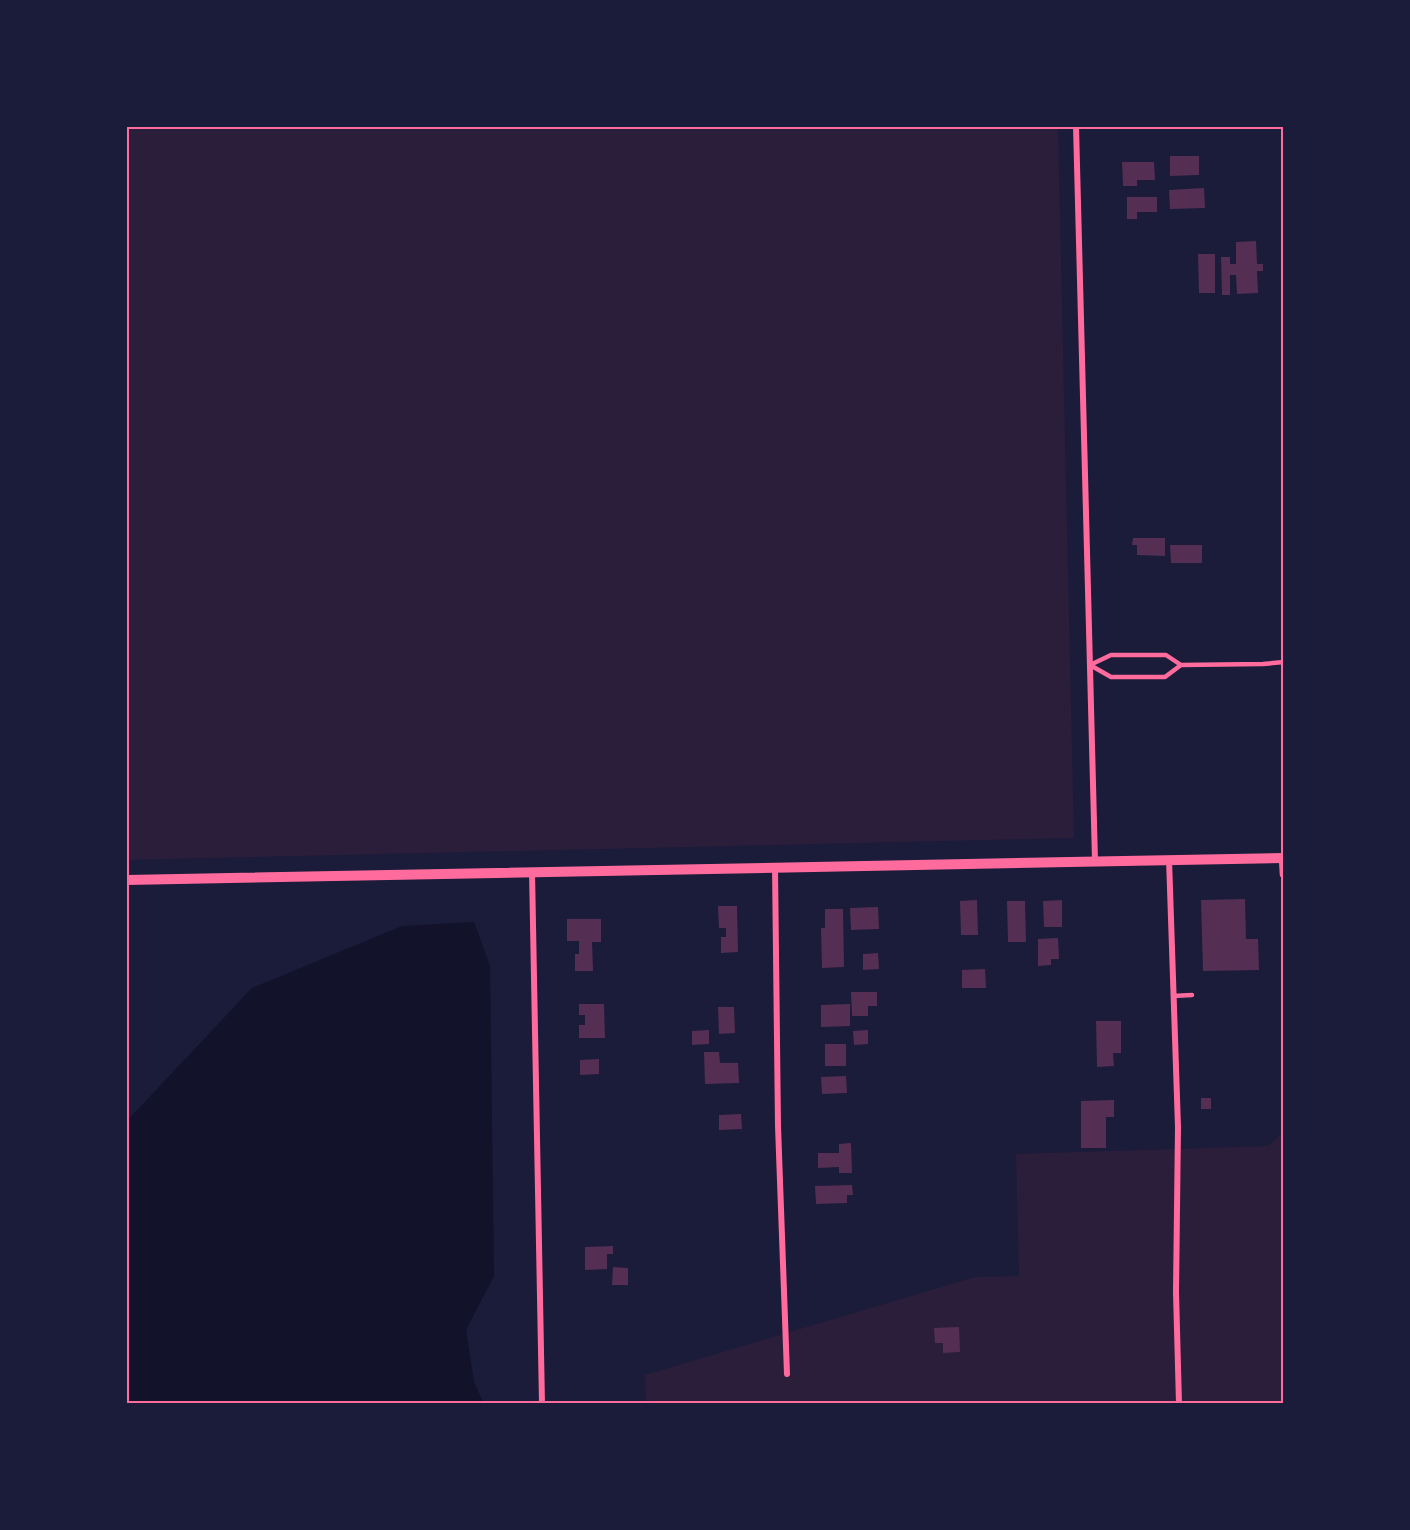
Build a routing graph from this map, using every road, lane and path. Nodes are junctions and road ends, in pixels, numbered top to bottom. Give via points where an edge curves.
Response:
1 (1076, 126) edge
2 (1284, 662) edge
3 (1090, 665) junction
4 (1181, 665) junction
5 (1282, 858) edge
6 (1168, 860) junction
7 (1095, 861) junction
8 (775, 867) junction
9 (532, 871) junction
10 (1282, 875) dead end
11 (126, 880) edge
12 (1192, 995) dead end
13 (1173, 996) junction
14 (787, 1374) dead end
15 (542, 1404) edge
16 (1179, 1404) edge

1 - 3 street
2 - 4 lane
3 - 4 lane via 1111,656 1166,656
3 - 4 lane via 1111,677 1165,677
3 - 7 street
5 - 6 street
5 - 10 lane
6 - 7 street
6 - 13 street
7 - 8 street
8 - 9 street
8 - 14 street via 778,1126
9 - 11 street
9 - 15 street
12 - 13 lane
13 - 16 street via 1178,1127

